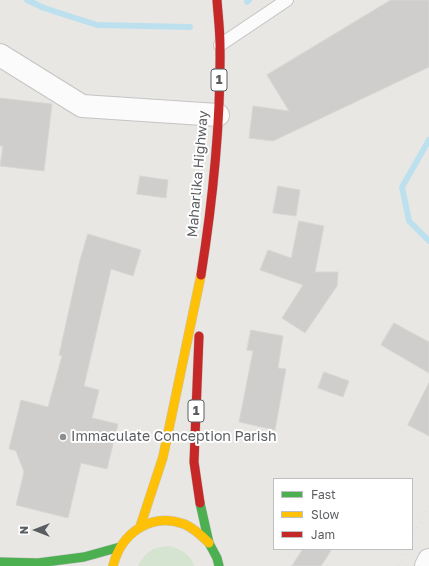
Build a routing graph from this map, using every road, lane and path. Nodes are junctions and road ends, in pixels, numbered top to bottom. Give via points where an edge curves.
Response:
1 (217, 0) edge
2 (287, 0) edge
3 (220, 45) junction
4 (0, 55) edge
5 (218, 115) junction
6 (201, 277) junction
7 (140, 527) junction
8 (209, 543) junction
9 (120, 547) junction
10 (429, 560) edge
11 (0, 562) edge
12 (218, 562) edge
13 (113, 566) edge
14 (227, 566) edge
15 (426, 566) edge

1 - 3 main road, Maharlika Highway / 1
2 - 3 lane
3 - 5 main road, Maharlika Highway / 1
4 - 5 street via 82,106
5 - 6 main road, Maharlika Highway / 1 via 214,181
6 - 7 main road, Maharlika Highway / 1 via 163,457
6 - 8 main road, Maharlika Highway / 1 via 194,462
7 - 8 main road, 1 via 154,522 169,521 183,524 196,530
7 - 9 main road, 1 via 128,536
8 - 12 main road, Maharlika Highway / 1
9 - 11 main road via 84,557 38,563
9 - 13 main road, 1
10 - 15 street
12 - 14 main road, 1

